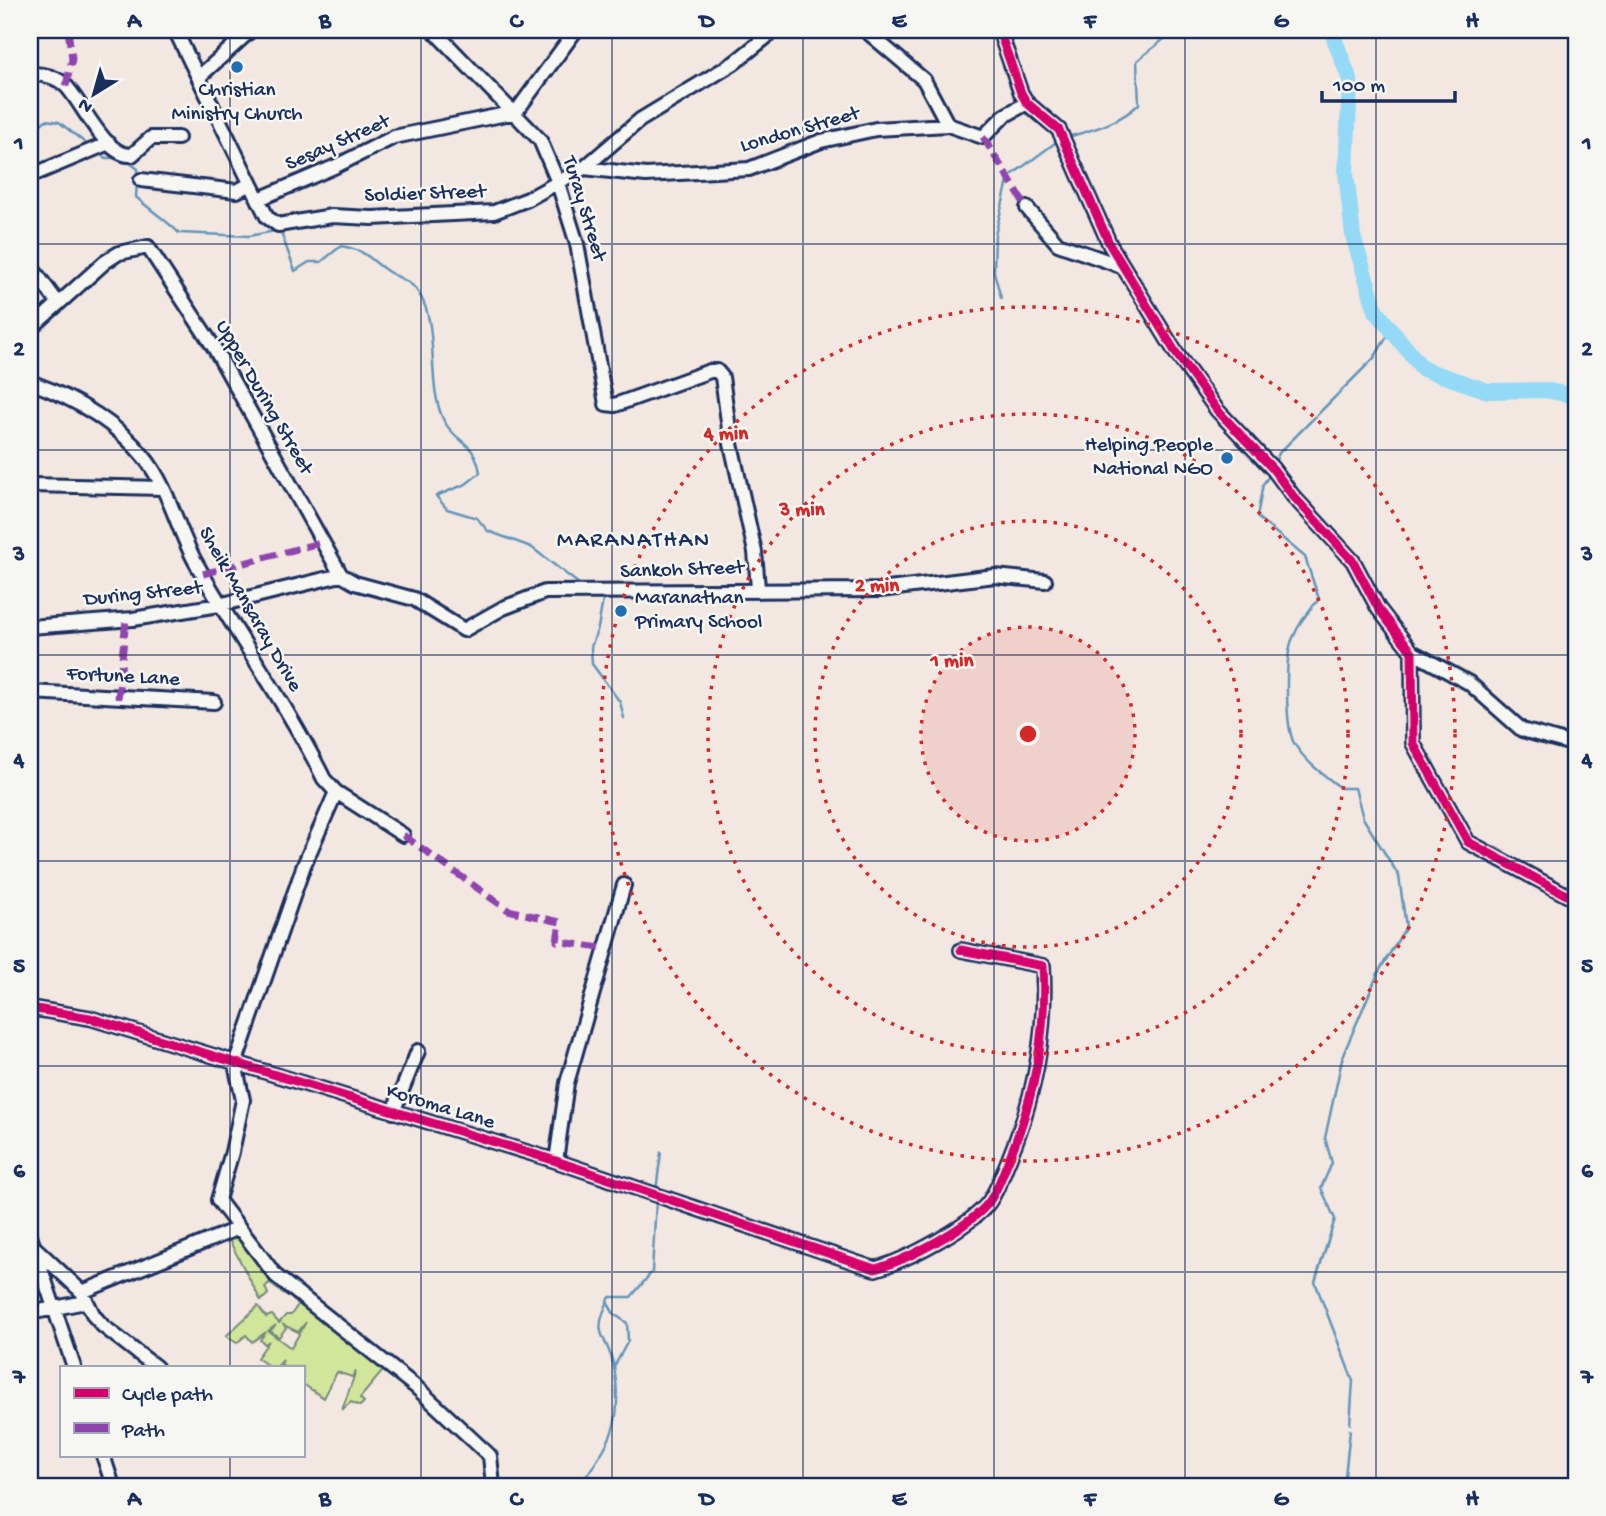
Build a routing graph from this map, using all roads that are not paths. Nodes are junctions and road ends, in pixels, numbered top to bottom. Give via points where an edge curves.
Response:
1 (175, 30) edge
2 (251, 30) edge
3 (433, 30) edge
4 (576, 30) edge
5 (775, 30) edge
6 (865, 30) edge
7 (999, 30) edge
8 (30, 74) edge
9 (200, 76) junction
10 (1027, 103) junction
11 (516, 112) junction
12 (948, 125) junction
13 (178, 138) dead end
14 (109, 143) junction
15 (584, 168) junction
16 (30, 176) edge
17 (141, 180) dead end
18 (557, 180) junction
19 (250, 184) junction
20 (259, 199) junction
21 (1027, 208) dead end
22 (30, 265) edge
23 (1121, 266) junction
24 (58, 303) junction
25 (30, 329) edge
26 (30, 383) edge
27 (30, 485) edge
28 (163, 488) junction
29 (341, 575) junction
30 (1045, 581) dead end
31 (758, 588) junction
32 (219, 605) junction
33 (30, 627) edge
34 (1412, 652) junction
35 (30, 692) edge
36 (214, 702) dead end
37 (1576, 746) edge
38 (336, 792) junction
39 (403, 835) dead end
40 (624, 885) dead end
41 (1576, 900) edge
42 (961, 950) dead end
43 (30, 1008) edge
44 (418, 1051) dead end
45 (234, 1063) junction
46 (393, 1112) junction
47 (556, 1161) junction
48 (239, 1228) junction
49 (32, 1242) edge
50 (83, 1297) junction
51 (55, 1308) junction
52 (30, 1313) edge
53 (74, 1366) edge
54 (155, 1366) edge
55 (103, 1456) edge
56 (113, 1486) edge
57 (493, 1486) edge

1 - 9 street
2 - 9 street
3 - 11 street, Turay Street
4 - 11 street
5 - 15 street, Soldier Street via 734,63 640,120
6 - 12 street via 924,80
7 - 10 street
8 - 14 street via 54,78 66,86
9 - 19 street
10 - 12 street, London Street via 1004,116 983,137
10 - 23 street via 1059,130
11 - 18 street, Turay Street via 540,140
11 - 20 street, Sesay Street via 394,137
12 - 15 street, London Street via 852,132 749,169 646,174
13 - 14 street via 151,138 128,156
14 - 16 street
15 - 18 street, Soldier Street
17 - 19 street via 237,191
18 - 20 street, Soldier Street via 528,199 494,212 332,216 284,225 274,223
18 - 31 street, Turay Street via 577,244 604,401 615,405 710,371 722,377
19 - 20 street
21 - 23 street via 1058,244
22 - 24 street
23 - 34 street via 1198,386 1353,561 1378,608
24 - 25 street
24 - 29 street, Upper During Street via 105,262 145,246 150,250 215,349
26 - 28 street, Sheik Mansaray Drive via 98,414 144,456
27 - 28 street
28 - 32 street, Sheik Mansaray Drive
29 - 31 street, Sankoh Street via 414,599 464,630 545,592
29 - 32 street, During Street
30 - 31 street, Sankoh Street via 995,576 894,589
32 - 33 street, During Street via 133,619
32 - 38 street, Sheik Mansaray Drive
34 - 37 street via 1469,682 1522,730
34 - 41 street via 1413,743 1468,842
35 - 36 street, Fortune Lane
38 - 39 street, Sheik Mansaray Drive
38 - 45 street via 304,865
40 - 47 street via 568,1083
42 - 47 street, Koroma Lane via 1043,967 1043,1041 1018,1138 997,1189 976,1216 896,1264 875,1269
43 - 45 street, Koroma Lane via 90,1018
44 - 46 street
45 - 46 street, Koroma Lane
45 - 48 street via 243,1100 218,1200
46 - 47 street, Koroma Lane
48 - 50 street
48 - 57 street via 276,1276 416,1387 490,1456
49 - 50 street
49 - 51 street
50 - 51 street
50 - 54 street via 103,1326
51 - 52 street
51 - 53 street
55 - 56 street

